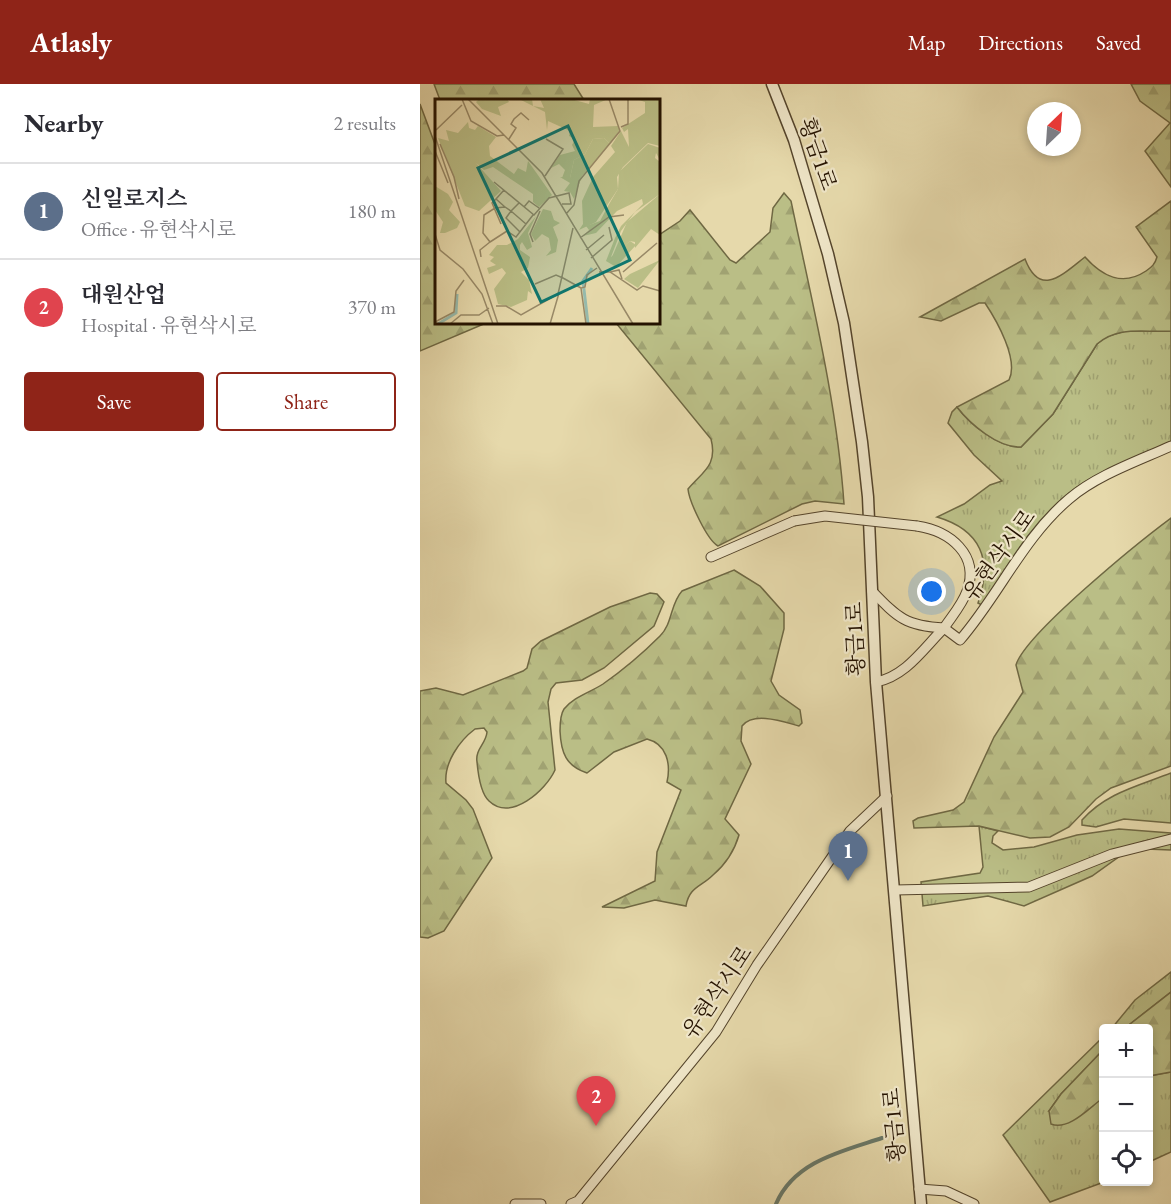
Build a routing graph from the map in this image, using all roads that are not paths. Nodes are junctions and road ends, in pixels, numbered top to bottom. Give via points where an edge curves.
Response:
1 (772, 84) edge
2 (1171, 446) edge
3 (711, 557) dead end
4 (872, 591) junction
5 (944, 628) junction
6 (876, 682) junction
7 (887, 796) junction
8 (1171, 839) edge
9 (895, 890) junction
10 (919, 1189) junction
11 (515, 1204) edge
12 (541, 1204) edge
13 (571, 1204) edge
14 (921, 1204) edge
15 (974, 1204) edge

1 - 4 street, 황금1로 via 810,189 844,323 866,469
2 - 5 street, 유현삭시로 via 1070,497 1033,536 960,640
3 - 5 street, bridge via 794,521 833,516 940,531 960,546 969,567 968,589
4 - 5 street via 908,623
4 - 6 street, 황금1로
5 - 6 street via 903,670
6 - 7 street, 황금1로
7 - 9 street, 황금1로
7 - 13 street, 유현삭시로 via 850,831 686,1071 578,1201
8 - 9 street via 1112,854 1029,887
9 - 10 street, 황금1로
10 - 14 street, 황금1로
10 - 15 street via 946,1191
11 - 12 street

